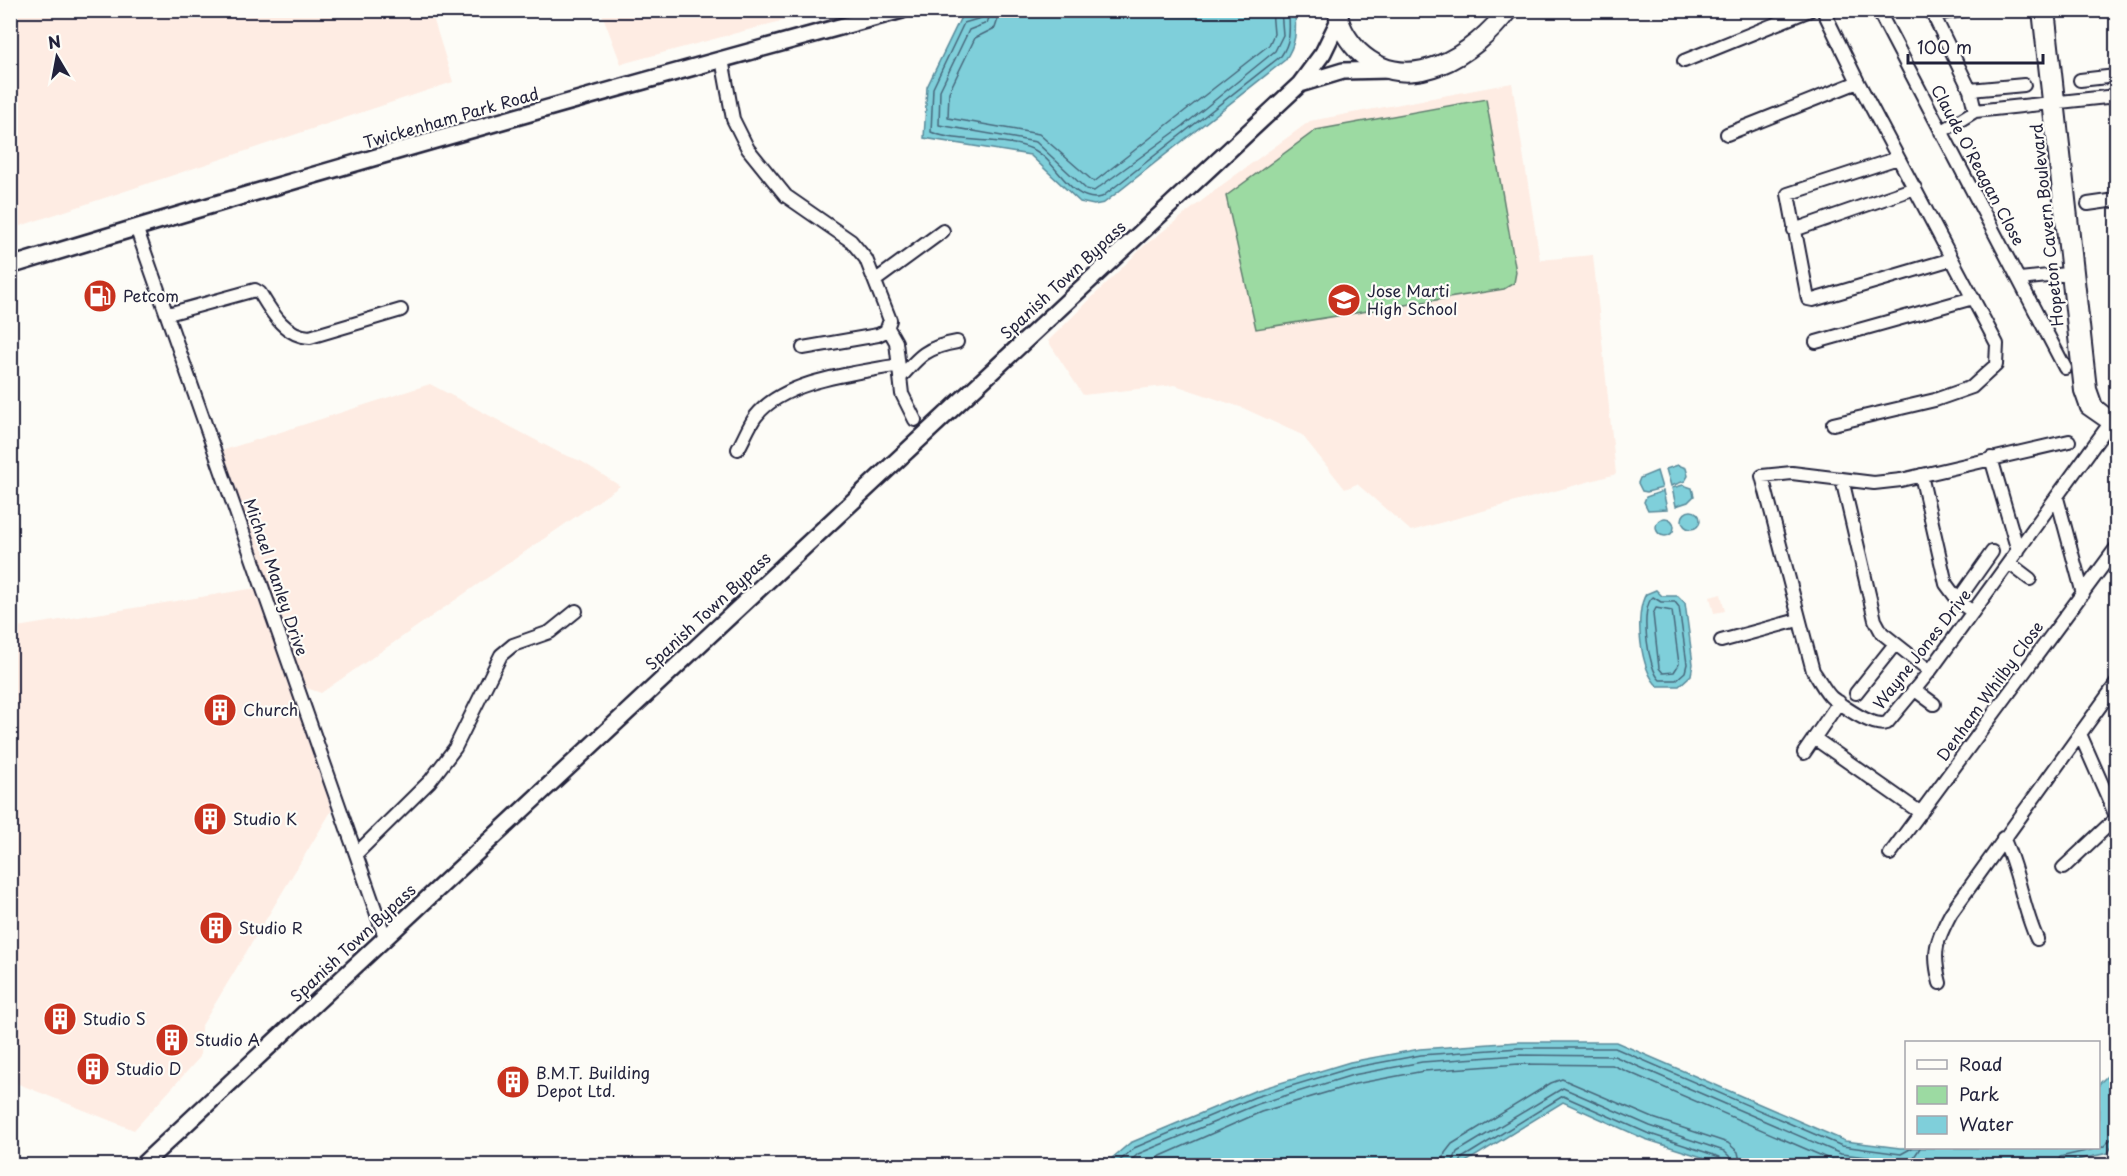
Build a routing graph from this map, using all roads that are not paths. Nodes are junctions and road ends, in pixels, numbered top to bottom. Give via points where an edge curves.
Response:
1 (902, 10) edge
2 (1508, 10) edge
3 (1810, 10) edge
4 (1823, 10) edge
5 (1878, 10) edge
6 (1964, 10) edge
7 (2039, 10) edge
8 (2048, 10) edge
9 (1932, 12) edge
10 (1337, 14) edge
11 (722, 59) junction
12 (1684, 61) dead end
13 (1396, 70) junction
14 (2116, 76) edge
15 (2080, 80) dead end
16 (1858, 82) junction
17 (1300, 84) junction
18 (2024, 85) dead end
19 (1970, 90) junction
20 (2116, 96) edge
21 (2054, 103) junction
22 (1975, 111) junction
23 (1941, 132) junction
24 (1727, 134) dead end
25 (1899, 158) junction
26 (1915, 188) junction
27 (2116, 200) edge
28 (2088, 204) dead end
29 (136, 227) junction
30 (1794, 230) junction
31 (944, 231) dead end
32 (1952, 259) junction
33 (10, 266) edge
34 (2073, 274) junction
35 (2020, 279) junction
36 (876, 280) junction
37 (1973, 298) junction
38 (401, 310) dead end
39 (168, 314) junction
40 (888, 328) junction
41 (957, 342) dead end
42 (1816, 342) dead end
43 (803, 348) dead end
44 (899, 365) junction
45 (2065, 368) dead end
46 (900, 378) junction
47 (2114, 419) edge
48 (915, 420) dead end
49 (1833, 424) dead end
50 (2069, 441) dead end
51 (738, 449) dead end
52 (1991, 458) junction
53 (1921, 475) junction
54 (1842, 479) junction
55 (2057, 498) junction
56 (2116, 548) edge
57 (2018, 551) junction
58 (1992, 552) dead end
59 (2009, 563) junction
60 (2030, 579) dead end
61 (2083, 594) junction
62 (1958, 600) junction
63 (576, 611) dead end
64 (1974, 612) junction
65 (1798, 620) junction
66 (1721, 642) dead end
67 (1894, 644) junction
68 (1930, 671) junction
69 (2116, 684) edge
70 (1915, 690) junction
71 (1856, 693) dead end
72 (1839, 702) junction
73 (1934, 704) dead end
74 (2080, 734) junction
75 (1814, 738) junction
76 (1804, 753) dead end
77 (1921, 813) junction
78 (2116, 817) edge
79 (2003, 838) junction
80 (356, 854) junction
81 (1890, 854) dead end
82 (2064, 868) dead end
83 (385, 938) junction
84 (2037, 939) dead end
85 (1940, 983) dead end
86 (141, 1166) edge

1 - 11 main road, Twickenham Park Road
2 - 13 highway via 1481,42 1455,59 1432,67
3 - 12 street
4 - 16 street
5 - 23 street, Claude O'Reagan Close
6 - 9 street
7 - 21 street, Hopeton Cavern Boulevard
8 - 21 street, Hopeton Cavern Boulevard
9 - 19 street
10 - 13 highway via 1345,34 1361,54
10 - 17 main road, Spanish Town Bypass via 1323,53
11 - 29 main road, Twickenham Park Road
11 - 36 street via 733,120 748,149 786,196 851,242 866,259
13 - 17 main road, Spanish Town Bypass via 1343,71
14 - 15 street
16 - 24 street
16 - 25 street
17 - 83 main road, Spanish Town Bypass
18 - 19 street
19 - 22 street
20 - 21 street
21 - 22 street
21 - 34 street, Hopeton Cavern Boulevard
22 - 23 street
23 - 35 street, Claude O'Reagan Close
25 - 26 street
25 - 30 street via 1788,194
26 - 30 street
26 - 32 street
27 - 28 street
29 - 33 main road, Twickenham Park Road
29 - 39 street, Michael Manley Drive
30 - 32 street via 1807,295 1813,300
31 - 36 street
32 - 37 street
34 - 35 street
34 - 47 street, Hopeton Cavern Boulevard via 2083,398 2088,408
35 - 45 street, Claude O'Reagan Close
36 - 40 street via 890,320
37 - 42 street
37 - 49 street via 1997,344 1996,365 1972,387 1935,400
38 - 39 street via 310,337 283,326 255,290
39 - 80 street, Michael Manley Drive
40 - 43 street via 878,335
40 - 44 street via 896,342
41 - 46 street via 934,345
44 - 46 street
44 - 51 street via 820,380 773,400 756,416
46 - 48 street via 902,394
47 - 55 street, Wayne Jones Drive
50 - 52 street
52 - 53 street
52 - 57 street
53 - 54 street via 1874,483
53 - 62 street via 1946,584
54 - 65 street, Wayne Jones Drive via 1792,473 1762,476
54 - 67 street via 1875,620
55 - 57 street, Wayne Jones Drive
55 - 61 street
56 - 61 street, Denham Whilby Close
57 - 59 street, Wayne Jones Drive
58 - 62 street
59 - 60 street
59 - 64 street, Wayne Jones Drive
61 - 77 street, Denham Whilby Close
62 - 64 street
63 - 80 street via 549,632 513,645 501,655 455,748 430,781
64 - 68 street, Wayne Jones Drive
65 - 66 street
65 - 72 street, Wayne Jones Drive via 1813,671
67 - 68 street
67 - 71 street
68 - 70 street, Wayne Jones Drive
69 - 74 street
70 - 72 street, Wayne Jones Drive via 1884,724
70 - 73 street
72 - 75 street
74 - 78 street
74 - 79 street
75 - 76 street
75 - 77 street
77 - 81 street, Denham Whilby Close
78 - 82 street
79 - 84 street
79 - 85 street via 1943,928 1934,960
80 - 83 street, Michael Manley Drive
83 - 86 main road, Spanish Town Bypass

